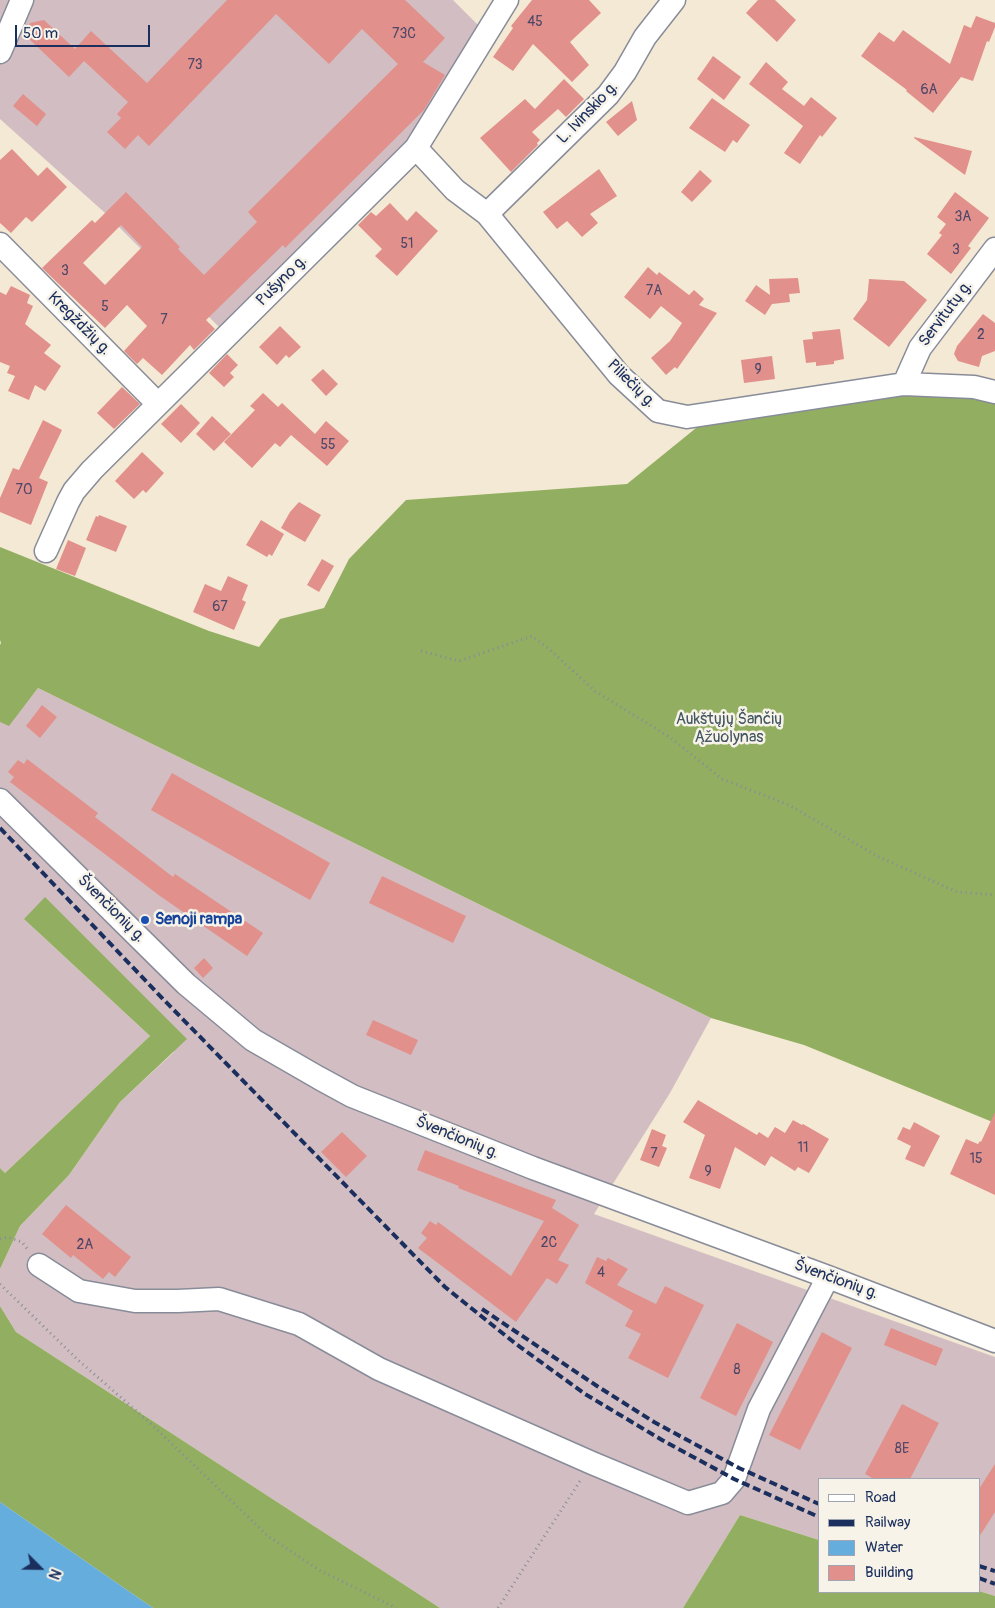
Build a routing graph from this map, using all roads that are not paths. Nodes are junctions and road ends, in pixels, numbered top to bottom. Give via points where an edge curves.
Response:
1 (22, 0) edge
2 (507, 0) edge
3 (674, 0) edge
4 (0, 52) edge
5 (416, 148) junction
6 (487, 214) junction
7 (0, 244) edge
8 (995, 249) edge
9 (904, 384) junction
10 (995, 392) edge
11 (158, 404) junction
12 (46, 552) dead end
13 (0, 800) edge
14 (39, 1265) road end
15 (828, 1277) junction
16 (995, 1341) edge

1 - 4 street
2 - 5 street, Pušyno g.
3 - 6 street, L. Ivinskio g. via 645,37 608,95
5 - 6 street, Piliečių g. via 455,190
5 - 11 street, Pušyno g.
6 - 9 street, Piliečių g. via 619,375 658,411 687,418
7 - 11 street, Kregždžių g.
8 - 9 street, Servitutų g. via 920,348
9 - 10 street, Piliečių g. via 974,387
11 - 12 street, Pušyno g. via 74,491
13 - 15 street, Švenčionių g. via 186,984 253,1040 286,1060 352,1096
14 - 15 street via 80,1291 135,1301 219,1299 298,1324 379,1369 688,1503 722,1494 734,1479 759,1409
15 - 16 street, Švenčionių g.

